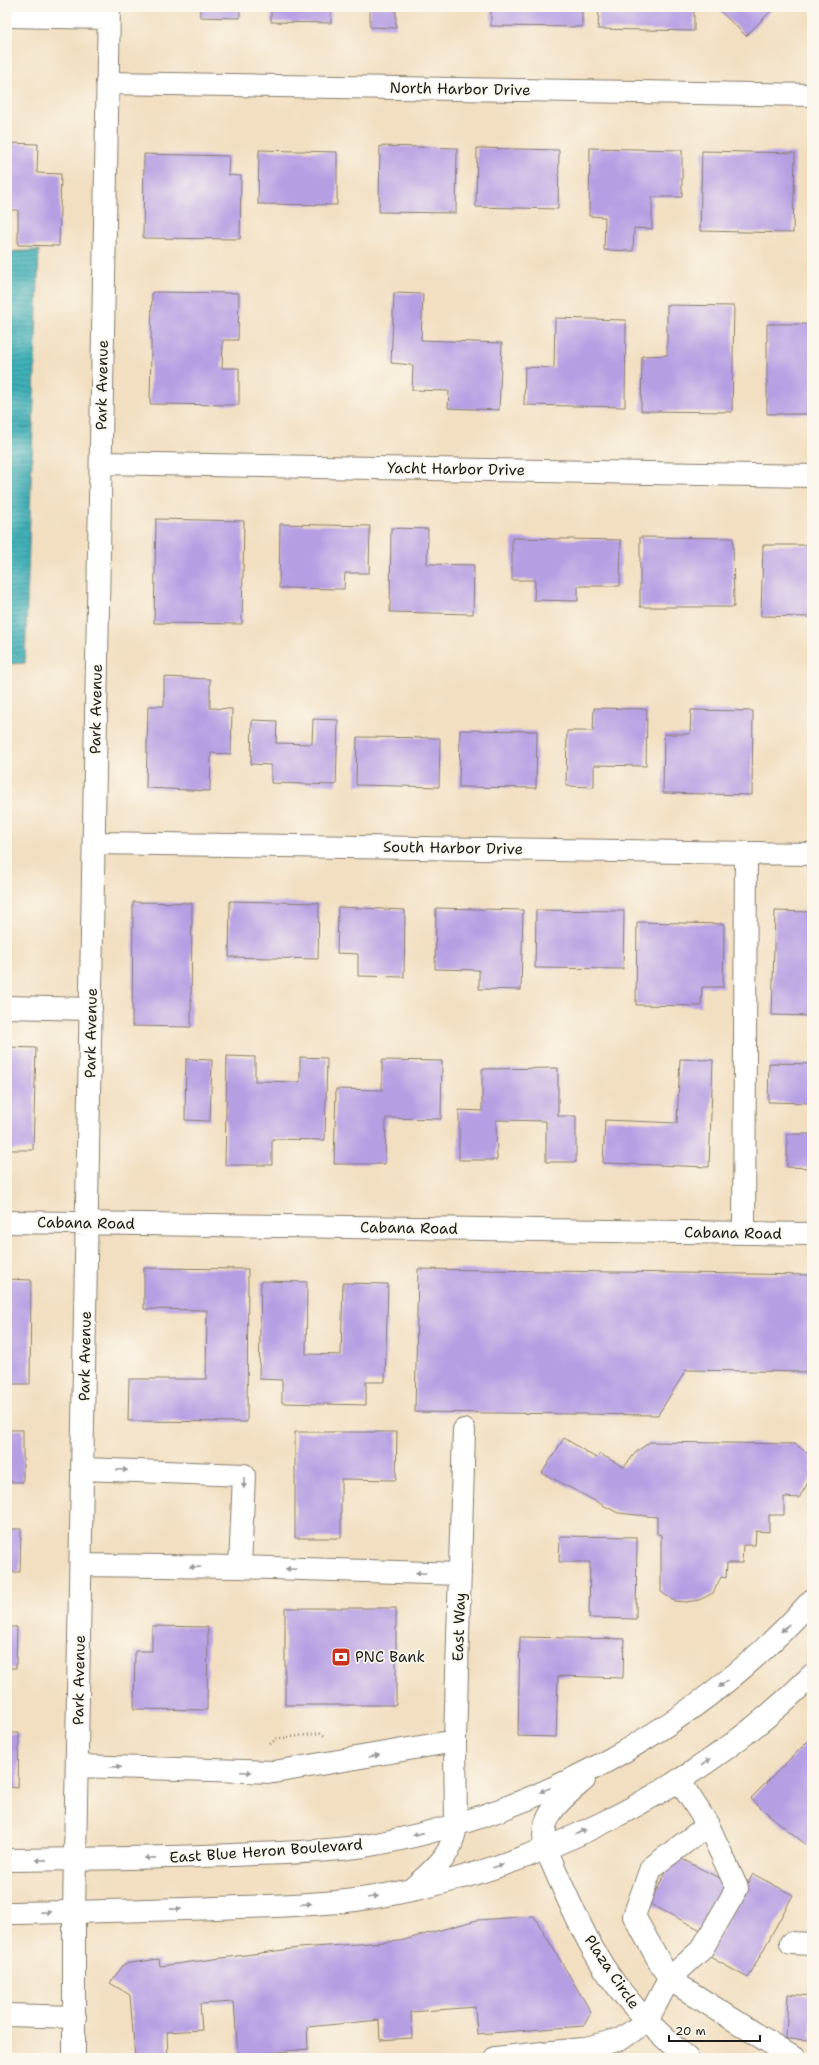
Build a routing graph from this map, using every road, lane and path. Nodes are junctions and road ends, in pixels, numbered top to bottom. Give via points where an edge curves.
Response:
1 (109, 12) edge
2 (7, 16) edge
3 (107, 83) junction
4 (812, 95) edge
5 (101, 463) junction
6 (812, 476) edge
7 (94, 843) junction
8 (746, 853) junction
9 (812, 854) edge
10 (7, 1007) edge
11 (91, 1009) junction
12 (7, 1222) edge
13 (88, 1223) junction
14 (744, 1233) junction
15 (812, 1234) edge
16 (464, 1430) dead end
17 (83, 1469) junction
18 (81, 1565) junction
19 (240, 1567) junction
20 (460, 1574) junction
21 (812, 1600) edge
22 (812, 1675) edge
23 (455, 1741) junction
24 (606, 1762) junction
25 (77, 1766) junction
26 (679, 1780) junction
27 (456, 1824) junction
28 (708, 1825) junction
29 (546, 1849) junction
30 (75, 1859) junction
31 (7, 1860) edge
32 (411, 1890) junction
33 (74, 1912) junction
34 (7, 1913) edge
35 (669, 1979) junction
36 (7, 2015) edge
37 (74, 2017) junction
38 (647, 2021) junction
39 (617, 2048) edge
40 (787, 2056) edge
41 (74, 2058) edge
42 (495, 2058) edge
43 (687, 2058) edge

1 - 2 street
1 - 3 street, Park Avenue
3 - 4 street, North Harbor Drive
3 - 5 street, Park Avenue
5 - 6 street, Yacht Harbor Drive
5 - 7 street, Park Avenue
7 - 8 street, South Harbor Drive
7 - 11 street, Park Avenue
8 - 9 street, South Harbor Drive
8 - 14 street
10 - 11 street
11 - 13 street, Park Avenue
12 - 13 street, Cabana Road
13 - 14 street, Cabana Road
13 - 17 street, Park Avenue
14 - 15 street, Cabana Road
16 - 20 street, East Way
17 - 18 street, Park Avenue
17 -> 19 street via 244,1475
19 -> 18 street
18 - 25 street, Park Avenue
20 -> 19 street
20 - 23 street, East Way
21 -> 24 street, East Blue Heron Boulevard via 753,1659 707,1697 657,1732
26 -> 22 street via 750,1730
25 -> 23 street via 274,1772
23 - 27 street, East Way
24 -> 27 street, East Blue Heron Boulevard via 502,1808
24 - 29 street via 551,1811 544,1831
25 - 30 street, Park Avenue
26 - 28 street
29 -> 26 street
27 -> 30 street, East Blue Heron Boulevard via 339,1849 217,1856
27 - 32 street, East Way via 447,1856
28 - 35 street via 737,1888 702,1949
28 - 35 street via 651,1868 634,1916
32 -> 29 street via 461,1878
29 - 38 street, Plaza Circle via 594,1952 624,1995
30 -> 31 street, East Blue Heron Boulevard
30 - 33 street, Park Avenue
33 -> 32 street via 292,1905 357,1900
34 -> 33 street
33 - 37 street, Park Avenue
35 - 38 street
35 - 40 street
36 - 37 street
37 - 41 street, Park Avenue
38 - 39 street
38 - 43 street, Plaza Circle
39 - 42 street

